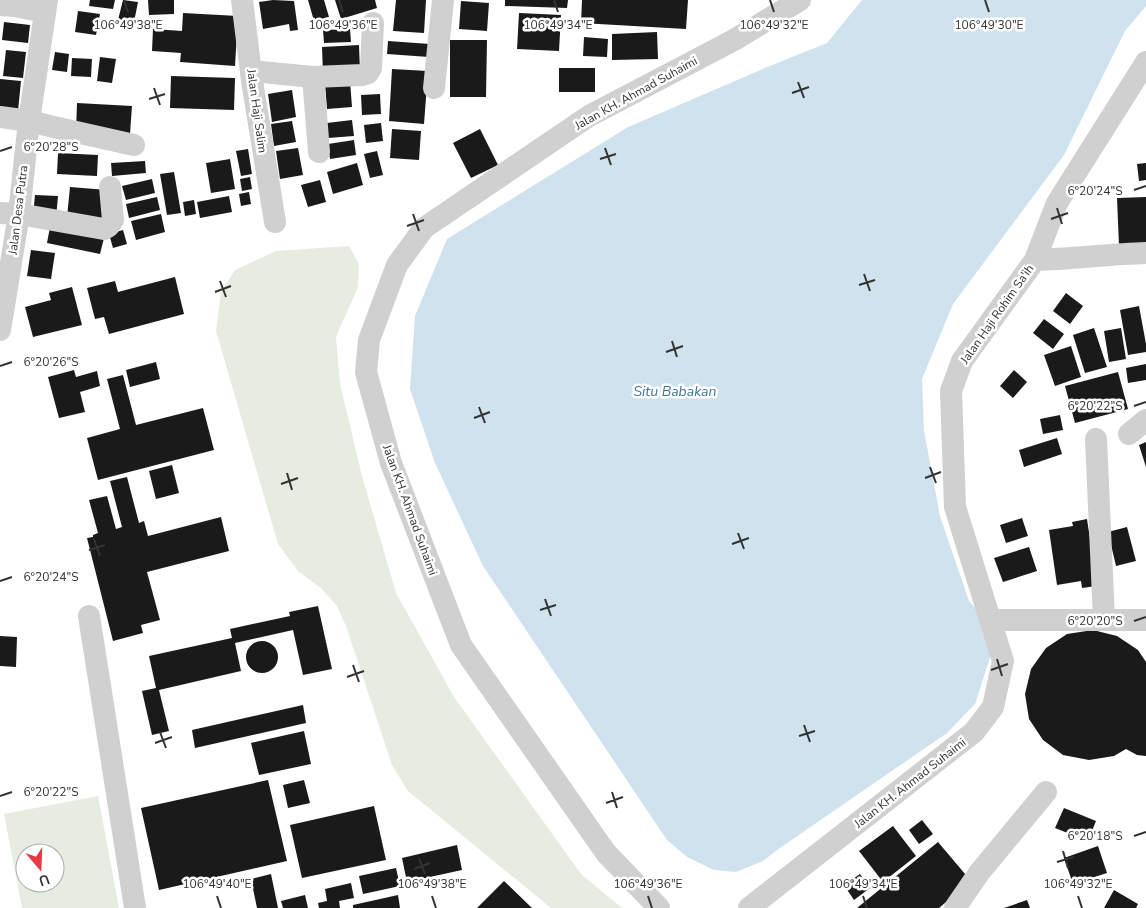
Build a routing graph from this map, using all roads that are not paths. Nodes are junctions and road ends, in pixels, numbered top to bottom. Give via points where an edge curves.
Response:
1 (242, 0) edge
2 (443, 0) edge
3 (800, 0) edge
4 (0, 5) edge
5 (46, 6) edge
6 (373, 23) dead end
7 (1146, 62) edge
8 (251, 71) junction
9 (313, 77) junction
10 (434, 88) dead end
11 (0, 117) edge
12 (29, 120) junction
13 (134, 145) dead end
14 (320, 152) dead end
15 (110, 187) dead end
16 (10, 214) edge
17 (275, 222) dead end
18 (1146, 253) edge
19 (1035, 260) junction
20 (0, 330) edge
21 (1096, 439) dead end
22 (89, 616) dead end
23 (990, 620) junction
24 (1104, 620) junction
25 (1146, 620) edge
26 (1046, 792) dead end
27 (135, 908) edge
28 (659, 908) edge
29 (750, 908) edge
30 (955, 908) edge

1 - 8 street, Jalan Haji Salim
2 - 10 street
3 - 28 street, Jalan KH. Ahmad Suhaimi via 734,40 589,116 424,228 397,264 369,340 366,372 391,463 461,645 606,853
4 - 5 street
5 - 12 street, Jalan Desa Putra
6 - 9 street via 368,73
7 - 19 street, Jalan Haji Rohim Sa'ih via 1057,203
8 - 9 street
8 - 17 street, Jalan Haji Salim
9 - 14 street
11 - 12 street
12 - 13 street
12 - 16 street, Jalan Desa Putra
15 - 16 street via 113,220 104,229
16 - 20 street, Jalan Desa Putra
18 - 19 street
19 - 23 street, Jalan Haji Rohim Sa'ih via 962,361 951,391 955,507
21 - 24 street
22 - 27 street
23 - 24 street
23 - 29 street, Jalan KH. Ahmad Suhaimi via 1003,660 993,707 974,732
24 - 25 street
26 - 30 street via 979,873

